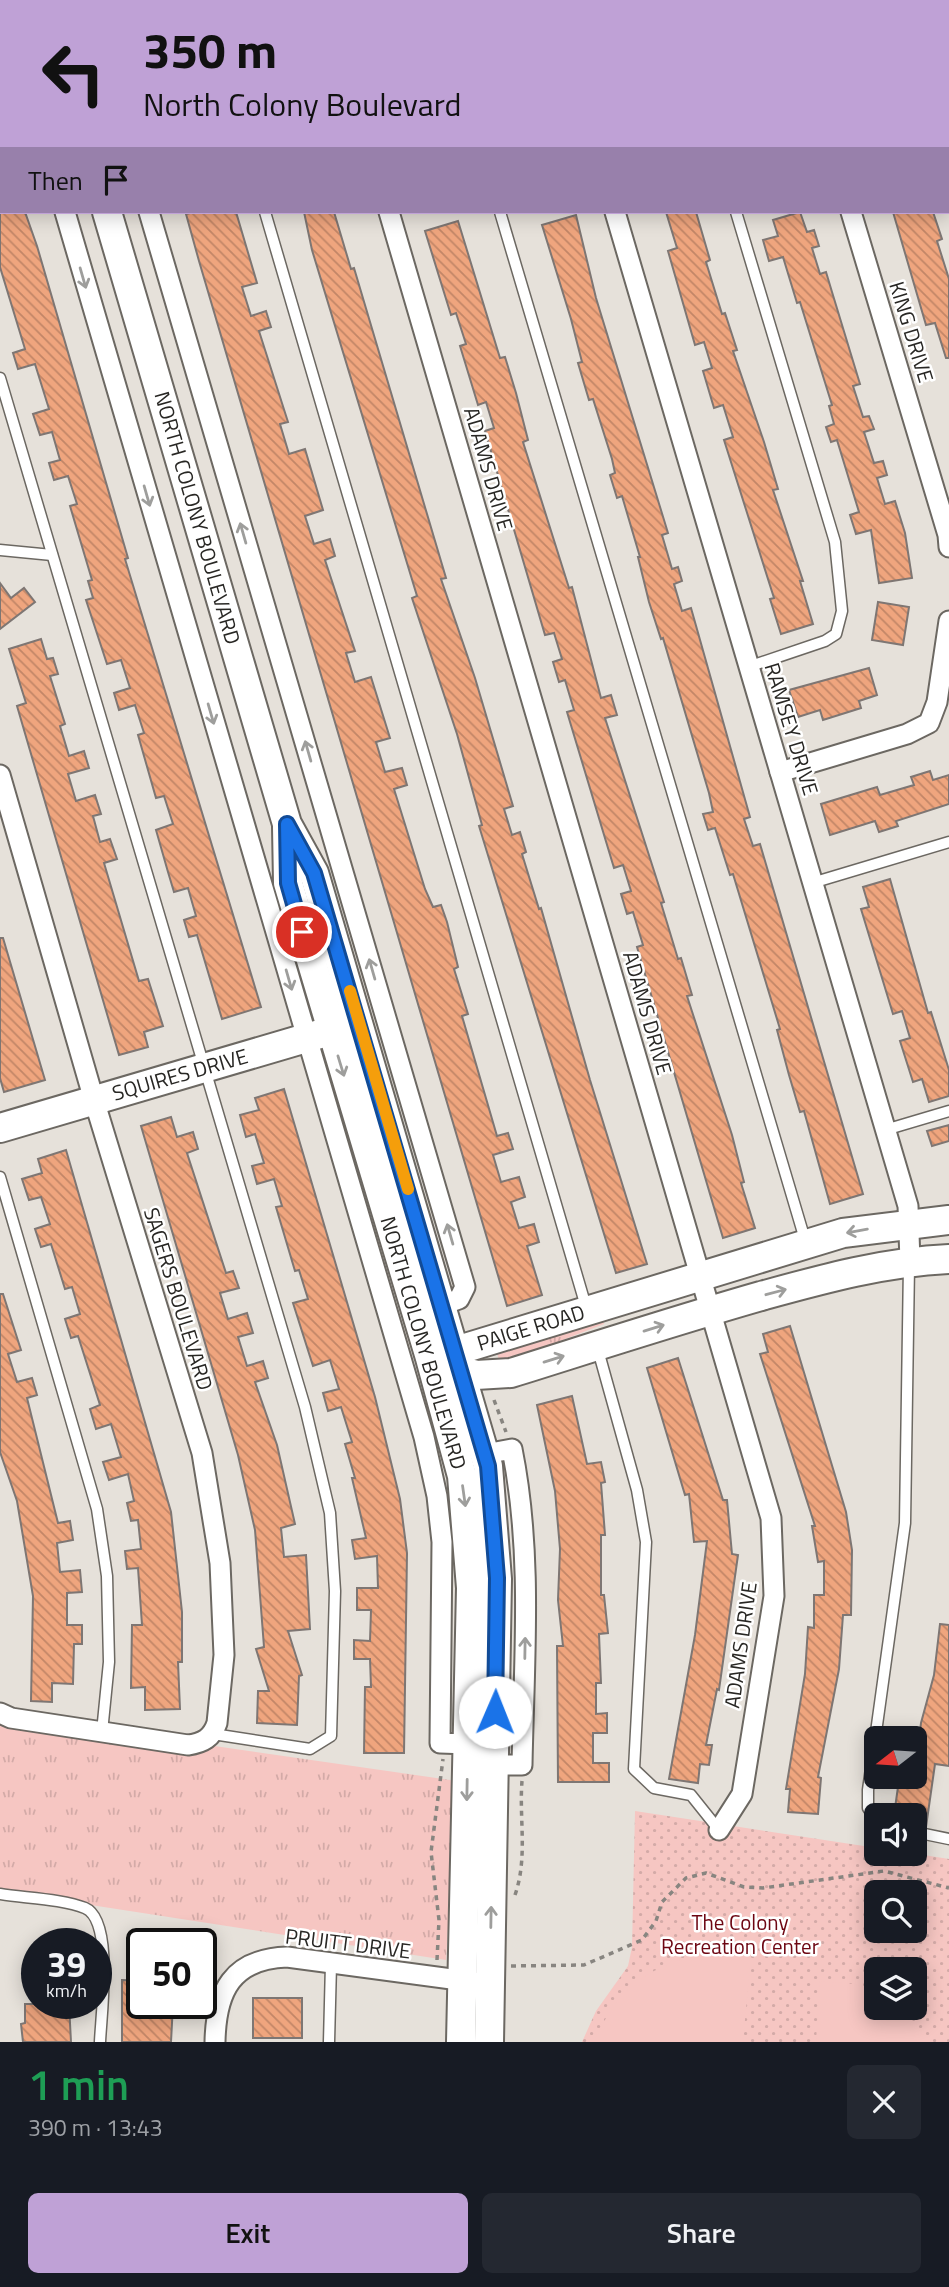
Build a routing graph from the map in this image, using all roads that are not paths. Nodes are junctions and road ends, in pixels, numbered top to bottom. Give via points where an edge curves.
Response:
1 (66, 214) edge
2 (108, 214) edge
3 (150, 214) edge
4 (266, 214) edge
5 (389, 214) edge
6 (501, 214) edge
7 (616, 214) edge
8 (737, 214) edge
9 (852, 214) edge
10 (0, 378) edge
11 (949, 547) edge
12 (0, 550) edge
13 (52, 555) junction
14 (949, 621) edge
15 (748, 667) junction
16 (780, 772) junction
17 (0, 775) edge
18 (287, 824) junction
19 (949, 842) edge
20 (812, 883) junction
21 (372, 1018) junction
22 (318, 1034) junction
23 (205, 1068) junction
24 (93, 1100) junction
25 (949, 1111) edge
26 (0, 1128) edge
27 (886, 1130) junction
28 (0, 1177) edge
29 (949, 1220) edge
30 (909, 1224) junction
31 (807, 1244) junction
32 (949, 1259) edge
33 (910, 1261) junction
34 (701, 1277) junction
35 (587, 1310) junction
36 (711, 1310) junction
37 (597, 1346) junction
38 (449, 1361) junction
39 (511, 1373) junction
40 (487, 1415) junction
41 (0, 1713) edge
42 (102, 1732) junction
43 (214, 1734) junction
44 (454, 1744) junction
45 (868, 1803) edge
46 (719, 1830) joint
47 (927, 1834) edge
48 (949, 1839) edge
49 (0, 1894) edge
50 (331, 1964) junction
51 (492, 1975) junction
52 (100, 2042) edge
53 (215, 2042) edge
54 (329, 2042) edge
55 (461, 2042) edge
56 (489, 2042) edge

1 -> 22 street
2 - 18 main road, NORTH COLONY BOULEVARD
21 -> 3 street
4 - 35 lane
5 - 34 street, ADAMS DRIVE
6 - 31 lane
7 - 15 street, RAMSEY DRIVE
8 - 15 lane via 835,542 842,611 836,634
9 - 11 street, KING DRIVE
10 - 13 lane
12 - 13 lane
13 - 23 lane
14 - 16 street via 937,702 929,723 908,734
15 - 16 street, RAMSEY DRIVE
16 - 20 street, RAMSEY DRIVE
17 - 24 street, SAGERS BOULEVARD
18 - 21 main road, NORTH COLONY BOULEVARD via 314,873
18 - 22 main road, NORTH COLONY BOULEVARD via 288,883
19 - 20 lane
20 - 27 street, RAMSEY DRIVE
21 - 22 main road, SQUIRES DRIVE
38 -> 21 main road, NORTH COLONY BOULEVARD via 442,1305
22 - 23 main road, SQUIRES DRIVE
22 -> 38 main road, NORTH COLONY BOULEVARD
22 - 44 street via 437,1496
23 - 24 main road, SQUIRES DRIVE
23 - 43 lane via 305,1407 330,1513 335,1591 331,1736 310,1749
24 - 26 main road, SQUIRES DRIVE
24 - 43 street, SAGERS BOULEVARD via 202,1453 211,1497 220,1563 224,1655
25 - 27 lane
27 - 30 street, RAMSEY DRIVE
28 - 42 lane via 97,1509 107,1576 109,1650
29 - 30 main road, PAIGE ROAD
30 -> 31 main road, PAIGE ROAD via 843,1233
30 - 33 street, RAMSEY DRIVE
31 - 34 main road, PAIGE ROAD
32 - 33 main road, PAIGE ROAD
36 -> 33 main road, PAIGE ROAD via 840,1274
33 - 45 lane via 905,1523
34 - 35 main road, PAIGE ROAD
34 - 36 street, ADAMS DRIVE
35 - 38 main road, PAIGE ROAD
37 -> 36 main road, PAIGE ROAD
36 - 46 street, ADAMS DRIVE via 771,1518 774,1596 741,1794
39 -> 37 main road, PAIGE ROAD
37 - 46 lane via 637,1490 646,1542 635,1769 654,1788 691,1795
38 - 39 main road, PAIGE ROAD
38 - 40 main road, NORTH COLONY BOULEVARD
38 -> 44 main road, NORTH COLONY BOULEVARD via 471,1588
39 - 40 main road via 485,1401
51 -> 40 main road, NORTH COLONY BOULEVARD via 508,1765 495,1521 498,1451
41 - 42 street
42 - 43 street via 188,1745 200,1744
44 -> 51 main road, NORTH COLONY BOULEVARD
47 - 48 lane
49 - 52 lane via 87,1908 99,1920 103,1937
50 - 51 street, PRUITT DRIVE
50 - 53 street, PRUITT DRIVE via 264,1958 245,1969 232,1978 221,1996
50 - 54 lane
51 - 55 main road, NORTH COLONY BOULEVARD
51 - 56 main road, NORTH COLONY BOULEVARD

